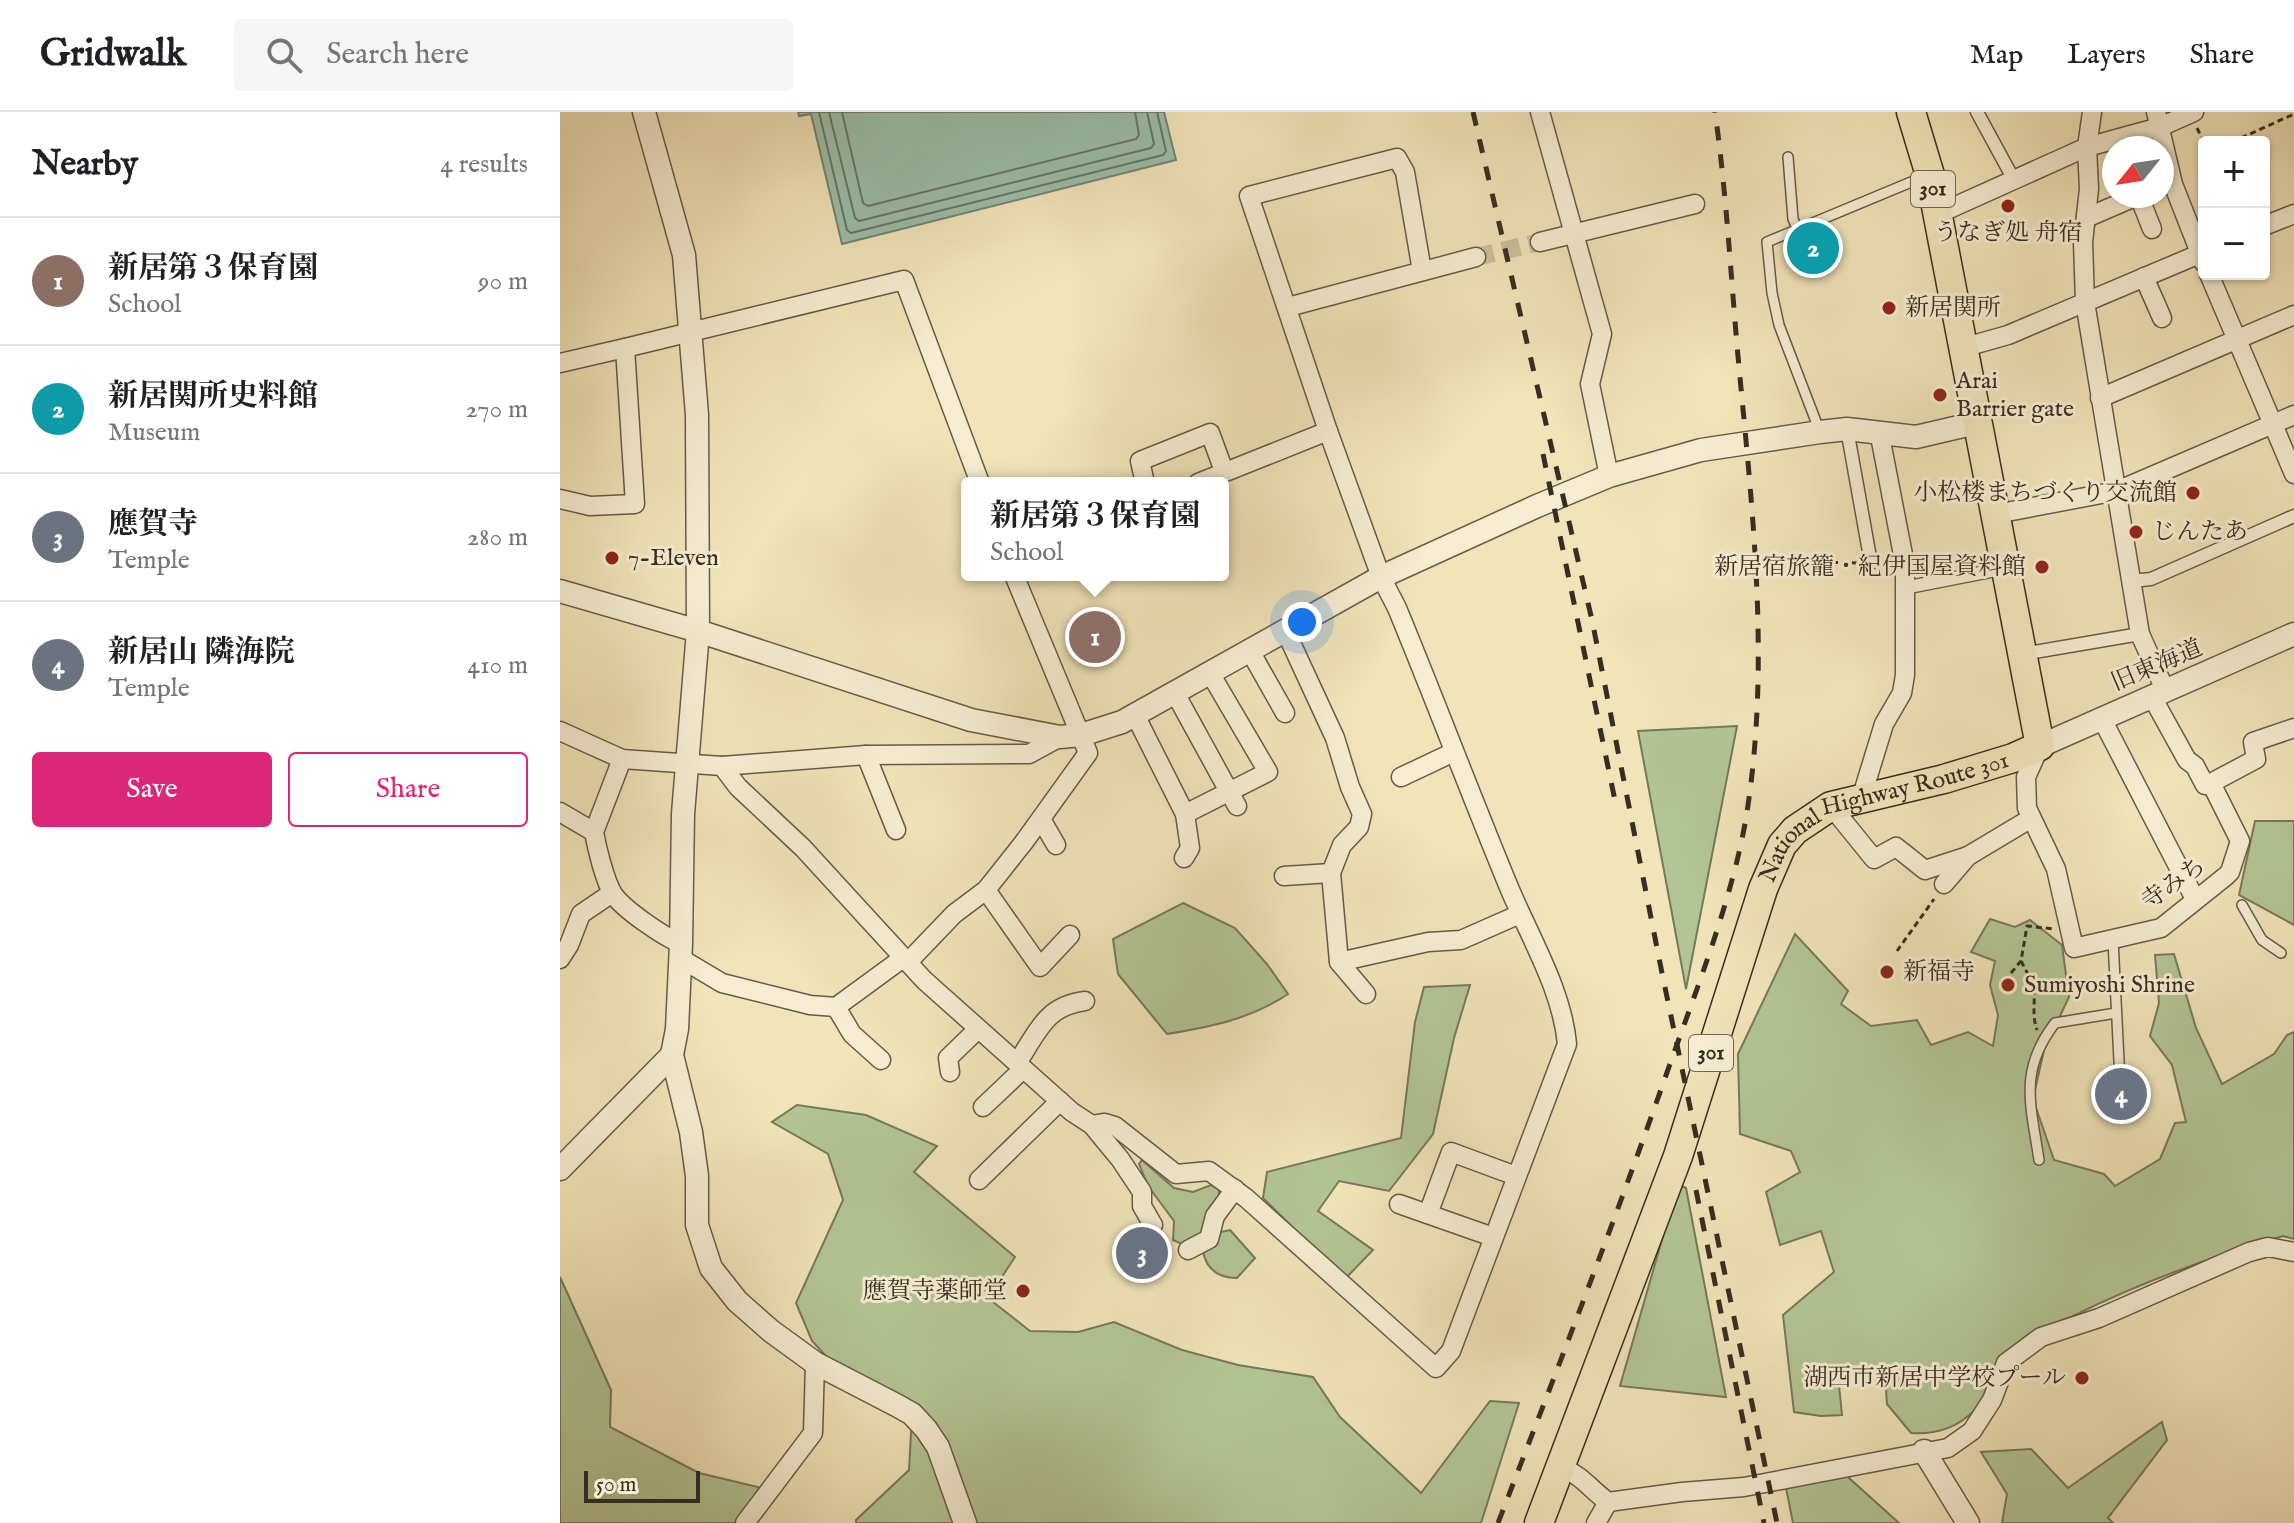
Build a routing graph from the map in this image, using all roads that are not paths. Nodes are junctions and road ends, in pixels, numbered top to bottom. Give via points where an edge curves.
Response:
1 (644, 112) edge
2 (1540, 112) edge
3 (1977, 112) edge
4 (2092, 112) edge
5 (2194, 112) edge
6 (1919, 114) edge
7 (2158, 119) edge
8 (2087, 147) junction
9 (1788, 157) dead end
10 (1930, 175) junction
11 (2014, 180) junction
12 (2174, 199) edge
13 (1695, 204) dead end
14 (2110, 208) edge
15 (2143, 208) edge
16 (1938, 214) junction
17 (2294, 214) edge
18 (2086, 218) junction
19 (2270, 224) edge
20 (1797, 228) junction
21 (2152, 229) dead end
22 (1575, 234) junction
23 (1540, 242) tunnel mouth
24 (2198, 246) edge
25 (1476, 257) tunnel mouth
26 (2198, 258) edge
27 (1422, 271) junction
28 (2144, 277) junction
29 (2212, 280) edge
30 (2085, 302) junction
31 (1288, 307) junction
32 (2294, 315) edge
33 (2162, 318) dead end
34 (692, 333) junction
35 (2237, 340) junction
36 (625, 348) junction
37 (1962, 348) junction
38 (560, 363) edge
39 (2100, 398) junction
40 (2294, 415) edge
41 (1976, 423) junction
42 (2272, 424) junction
43 (1847, 429) junction
44 (1328, 431) junction
45 (1879, 431) junction
46 (1820, 432) junction
47 (1224, 471) junction
48 (2294, 474) edge
49 (1609, 476) junction
50 (978, 477) edge
51 (1144, 477) edge
52 (1211, 477) edge
53 (2117, 491) junction
54 (560, 499) edge
55 (1996, 514) junction
56 (2294, 516) edge
57 (1871, 563) road end
58 (2006, 568) junction
59 (1381, 577) junction
60 (1016, 581) edge
61 (2131, 581) junction
62 (1904, 588) junction
63 (560, 591) edge
64 (698, 631) junction
65 (1286, 632) junction
66 (2140, 634) junction
67 (2294, 634) edge
68 (1250, 651) junction
69 (2023, 654) junction
70 (1210, 673) junction
71 (1175, 693) junction
72 (2159, 694) junction
73 (1285, 713) dead end
74 (1135, 715) junction
75 (2102, 719) junction
76 (2294, 728) edge
77 (560, 731) edge
78 (1071, 736) junction
79 (2040, 746) junction
80 (1454, 752) junction
81 (866, 755) junction
82 (622, 759) junction
83 (688, 765) junction
84 (722, 766) junction
85 (1401, 777) dead end
86 (2211, 783) junction
87 (1233, 799) junction
88 (1861, 799) junction
89 (1831, 806) junction
90 (560, 812) edge
91 (1185, 814) junction
92 (1041, 819) junction
93 (2030, 819) junction
94 (896, 830) dead end
95 (594, 832) junction
96 (1056, 845) dead end
97 (1968, 856) junction
98 (1184, 858) dead end
99 (1331, 873) junction
100 (1284, 876) dead end
101 (1944, 884) road end
102 (986, 890) junction
103 (612, 893) junction
104 (2195, 899) junction
105 (2242, 905) dead end
106 (1520, 914) junction
107 (1070, 935) dead end
108 (2113, 940) junction
109 (680, 951) junction
110 (2281, 953) dead end
111 (560, 959) edge
112 (905, 960) junction
113 (1339, 962) junction
114 (1366, 994) dead end
115 (1085, 1001) dead end
116 (836, 1007) junction
117 (2116, 1013) junction
118 (978, 1029) junction
119 (672, 1055) junction
120 (881, 1060) dead end
121 (1020, 1066) junction
122 (950, 1072) dead end
123 (2120, 1081) dead end
124 (1060, 1101) junction
125 (983, 1107) dead end
126 (1092, 1125) junction
127 (2039, 1160) dead end
128 (560, 1169) edge
129 (1516, 1176) junction
130 (979, 1180) dead end
131 (1235, 1189) junction
132 (1399, 1204) dead end
133 (1428, 1214) junction
134 (1153, 1225) dead end
135 (1493, 1237) junction
136 (1188, 1250) dead end
137 (2294, 1252) edge
138 (815, 1363) junction
139 (1924, 1451) junction
140 (1561, 1467) junction
141 (1608, 1502) junction
142 (745, 1523) edge
143 (965, 1523) edge
144 (1539, 1523) edge
145 (1596, 1523) edge
146 (1968, 1523) edge

1 - 34 street via 684,255
2 - 22 street
3 - 11 street
4 - 8 street, 寺みち
5 - 7 street
6 - 10 highway, National Highway Route 301 / 301
7 - 8 street
8 - 11 street
8 - 18 street, 寺みち
9 - 20 lane
10 - 16 highway, National Highway Route 301 / 301
10 - 20 lane
11 - 16 street
12 - 24 street
13 - 22 street
14 - 18 street
15 - 21 street
16 - 37 highway, National Highway Route 301 / 301
17 - 19 street
18 - 30 street, 寺みち
20 - 46 lane via 1767,242 1772,293
22 - 23 street
22 - 49 street via 1602,334 1590,384
25 - 27 street
26 - 28 street
27 - 31 street
27 - 31 street via 1405,172 1397,158 1249,196
28 - 30 street
28 - 33 street
29 - 35 street
30 - 37 street
30 - 39 street, 寺みち
31 - 44 street
32 - 35 street
34 - 36 street
34 - 50 street via 904,280
34 - 64 street
35 - 39 street
35 - 42 street
36 - 38 street
36 - 54 street via 635,504 590,506
37 - 41 highway, National Highway Route 301 / 301
39 - 53 street, 寺みち
40 - 42 street
41 - 45 street via 1916,437
41 - 55 highway, National Highway Route 301 / 301
42 - 48 street
42 - 53 street
43 - 45 street
43 - 46 street
43 - 57 street
44 - 47 street
44 - 59 street
45 - 62 street via 1905,565
46 - 49 street via 1701,450
47 - 51 street via 1210,433 1140,461
47 - 52 street
49 - 59 street
53 - 55 street
53 - 61 street, 寺みち
55 - 58 highway, National Highway Route 301 / 301
56 - 61 street via 2151,579
58 - 62 street
58 - 69 highway, National Highway Route 301 / 301
59 - 65 street
59 - 80 street
60 - 78 street
61 - 66 street, 寺みち
62 - 88 street via 1902,693 1884,724
63 - 64 street
64 - 78 street via 971,720
64 - 83 street
65 - 68 street
65 - 99 street via 1335,738 1362,814
66 - 69 street
66 - 72 street, 寺みち
67 - 72 street, 旧東海道
68 - 70 street
68 - 73 street
69 - 79 highway, National Highway Route 301 / 301
70 - 71 street
70 - 87 street via 1268,772
71 - 74 street
71 - 87 street
72 - 75 street, 旧東海道
72 - 86 street, 寺みち via 2187,760 2205,785
74 - 78 street
74 - 91 street
75 - 79 street, 旧東海道
75 - 104 street
76 - 86 street via 2253,742 2256,759
77 - 82 street
78 - 81 street via 1029,754
78 - 92 street via 1088,753
79 - 88 highway, National Highway Route 301 / 301 via 1944,779
79 - 93 street via 2026,777
80 - 85 street
80 - 106 street
81 - 84 street
81 - 94 street
82 - 83 street
82 - 95 street
83 - 84 street
83 - 109 street
84 - 112 street
86 - 104 street, 寺みち via 2240,841 2230,872
87 - 91 street
88 - 89 highway, National Highway Route 301 / 301
89 - 97 street via 1874,859 1896,847 1925,870
89 - 140 highway, National Highway Route 301 / 301 via 1782,845 1763,889 1678,1156
90 - 95 street
91 - 98 street via 1190,848
92 - 96 street
92 - 102 street
93 - 97 street
93 - 108 street, 寺みち via 2056,869 2074,948
95 - 103 street
97 - 101 street
99 - 100 street
99 - 113 street
102 - 107 street via 1040,967
102 - 112 street
103 - 109 street
103 - 111 street via 581,914
104 - 108 street, 寺みち via 2161,928
105 - 110 lane via 2262,940
106 - 113 street via 1461,940
106 - 129 street via 1558,1000 1567,1044
108 - 117 lane
109 - 116 street via 722,983
109 - 119 street
112 - 116 street
112 - 118 street
113 - 114 street
115 - 121 street via 1051,1012
116 - 120 street via 852,1034
117 - 123 lane
117 - 127 lane via 2055,1023 2043,1039 2029,1075
118 - 121 street
118 - 122 street via 948,1058
119 - 128 street
119 - 138 street via 691,1132 697,1225 711,1268 737,1301
121 - 124 street
121 - 125 street
124 - 126 street
124 - 130 street
126 - 131 street via 1115,1126 1176,1174 1209,1171
126 - 134 street via 1142,1192 1142,1206
129 - 133 street via 1451,1152
129 - 135 street
131 - 135 street via 1436,1368 1451,1351
131 - 136 street via 1215,1216 1209,1239
132 - 133 street
133 - 135 street
137 - 139 street via 2268,1247 2249,1252 2099,1318 2041,1337 2006,1363 1992,1400 1972,1431 1948,1448
138 - 142 street via 813,1433
138 - 143 street via 912,1414 938,1447
139 - 141 street via 1744,1487
139 - 146 street
140 - 141 street via 1579,1474
140 - 144 highway, National Highway Route 301 / 301
141 - 145 street

